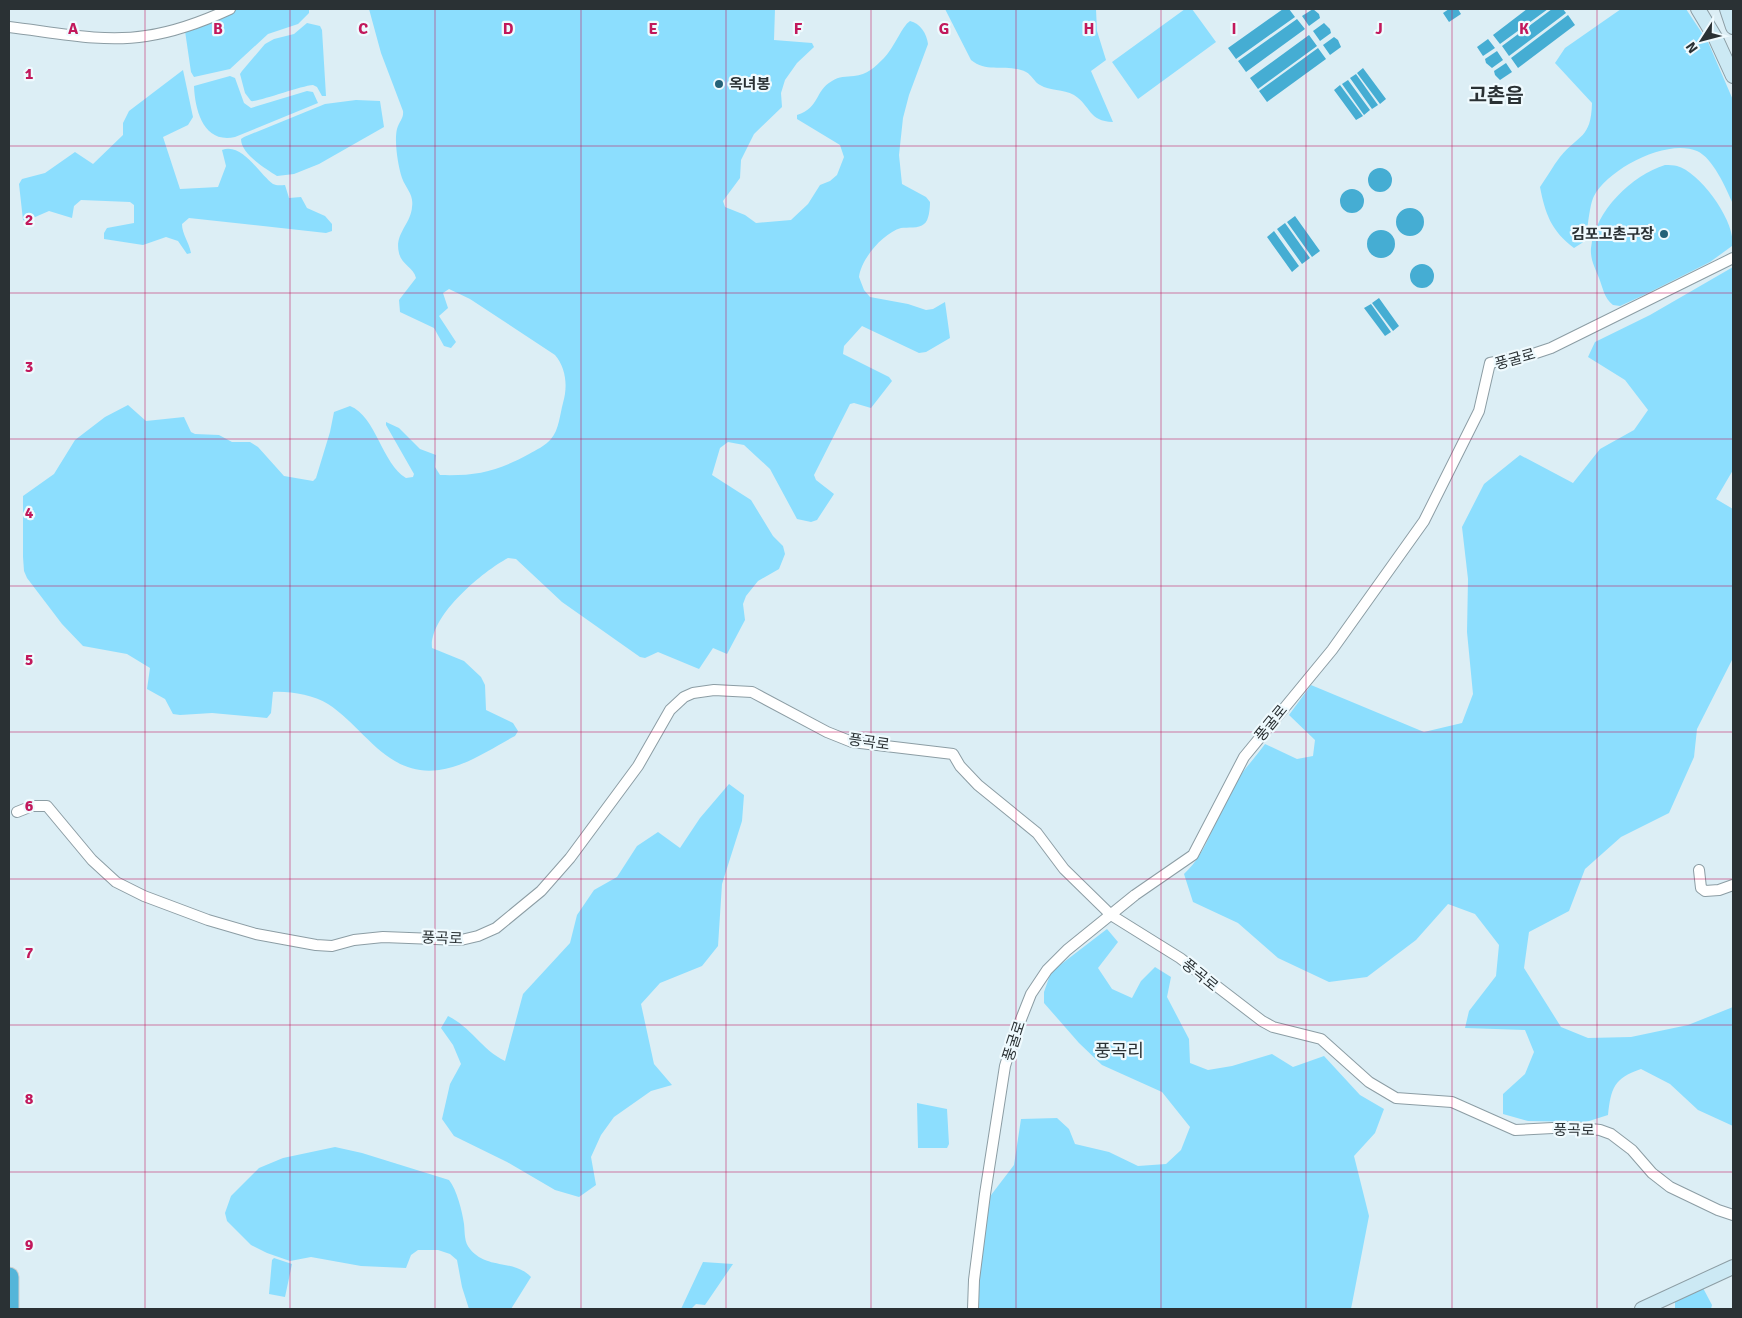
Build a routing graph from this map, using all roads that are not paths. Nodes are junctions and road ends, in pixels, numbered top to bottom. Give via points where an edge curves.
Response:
1 (230, 9) edge
2 (1698, 9) edge
3 (1727, 9) edge
4 (9, 27) edge
5 (1733, 27) edge
6 (1733, 76) edge
7 (1733, 258) edge
8 (17, 812) dead end
9 (1699, 870) dead end
10 (1733, 885) edge
11 (1111, 915) junction
12 (1733, 1215) edge
13 (1733, 1267) edge
14 (9, 1277) edge
15 (9, 1309) edge
16 (973, 1309) edge
17 (1642, 1309) edge

1 - 4 street via 147,36 110,38
2 - 6 street
3 - 5 street
7 - 11 street, 풍굴로 via 1551,348 1490,363 1479,410 1436,502 1412,540 1332,650 1244,757 1193,855
8 - 11 street, 풍곡로 via 32,806 47,806 92,860 121,885 208,920 256,934 326,946 383,937 469,939 505,922 560,870 638,766 662,721 676,703 698,692 742,691 760,695 852,742 953,754 978,785 1037,833 1064,869
9 - 10 street via 1701,888 1705,891
11 - 12 street, 풍곡로 via 1180,958 1262,1021 1273,1027 1321,1039 1384,1092 1404,1100 1452,1102 1515,1130 1572,1127 1600,1130 1632,1150 1652,1173 1670,1187
11 - 16 street, 풍굴로 via 1047,970 1031,994 1014,1037 1005,1066 985,1194
13 - 17 street
14 - 15 highway

